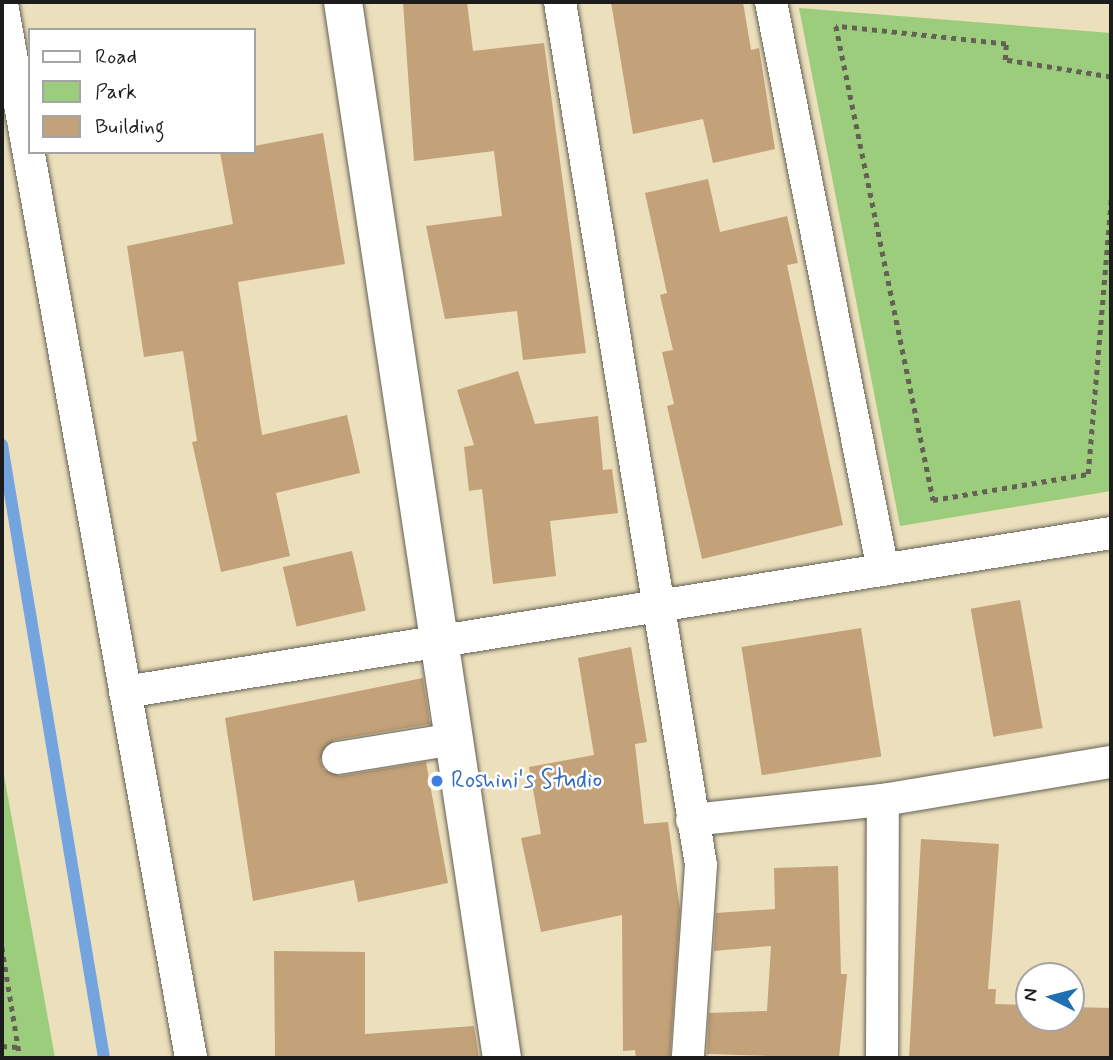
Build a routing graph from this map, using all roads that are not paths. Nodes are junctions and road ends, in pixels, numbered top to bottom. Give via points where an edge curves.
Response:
1 (343, 2) edge
2 (559, 2) edge
3 (771, 2) edge
4 (2, 4) edge
5 (28, 149) edge
6 (29, 154) edge
7 (1111, 533) edge
8 (883, 570) junction
9 (657, 607) junction
10 (439, 642) junction
11 (125, 692) junction
12 (454, 739) junction
13 (338, 758) dead end
14 (1111, 762) edge
15 (883, 800) junction
16 (692, 820) junction
17 (191, 1058) edge
18 (502, 1058) edge
19 (688, 1058) edge
20 (882, 1058) edge

1 - 10 street
2 - 9 street
3 - 8 street
4 - 5 street
6 - 11 street
7 - 8 street
8 - 9 street
9 - 10 street
9 - 16 street
10 - 11 street
10 - 12 street
11 - 17 street
12 - 13 street
12 - 18 street
14 - 15 street
15 - 16 street
15 - 20 street
16 - 19 street via 701,864

